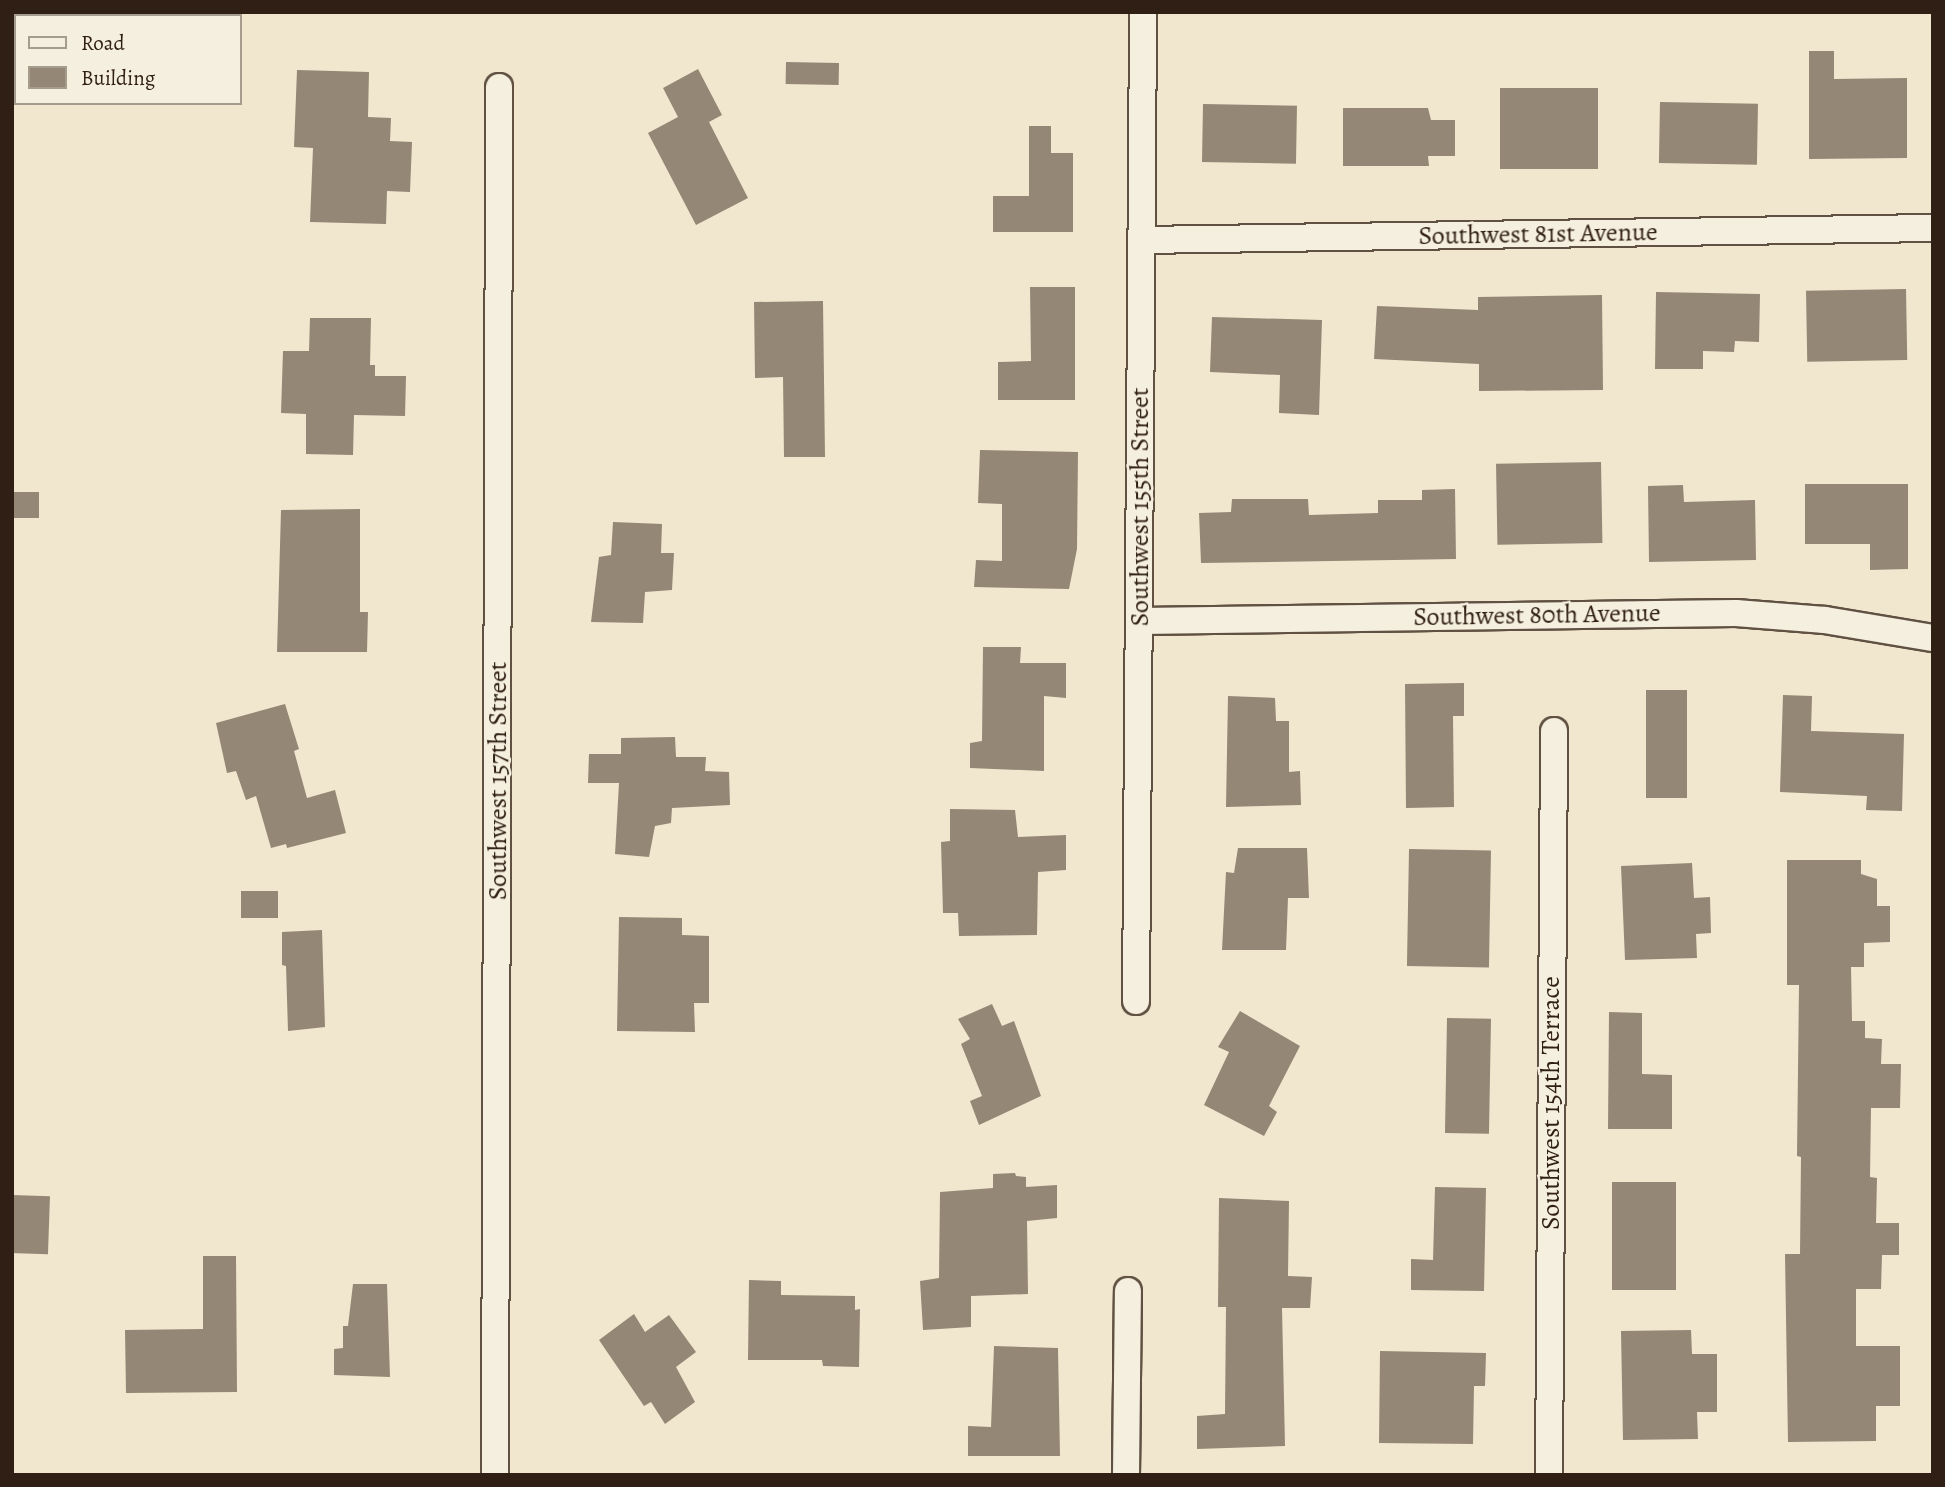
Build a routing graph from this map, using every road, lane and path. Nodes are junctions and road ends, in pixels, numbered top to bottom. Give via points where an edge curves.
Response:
1 (1143, 12) edge
2 (499, 87) dead end
3 (1933, 228) edge
4 (1142, 240) junction
5 (1139, 621) junction
6 (1933, 638) edge
7 (1554, 731) dead end
8 (1136, 1001) dead end
9 (1128, 1291) dead end
10 (495, 1475) edge
11 (1126, 1475) edge
12 (1549, 1475) edge

1 - 4 street, Southwest 155th Street
2 - 10 street, Southwest 157th Street
3 - 4 street, Southwest 81st Avenue
4 - 5 street, Southwest 155th Street
5 - 6 street, Southwest 80th Avenue via 1737,613 1825,620
5 - 8 street, Southwest 155th Street
7 - 12 street, Southwest 154th Terrace
9 - 11 street

